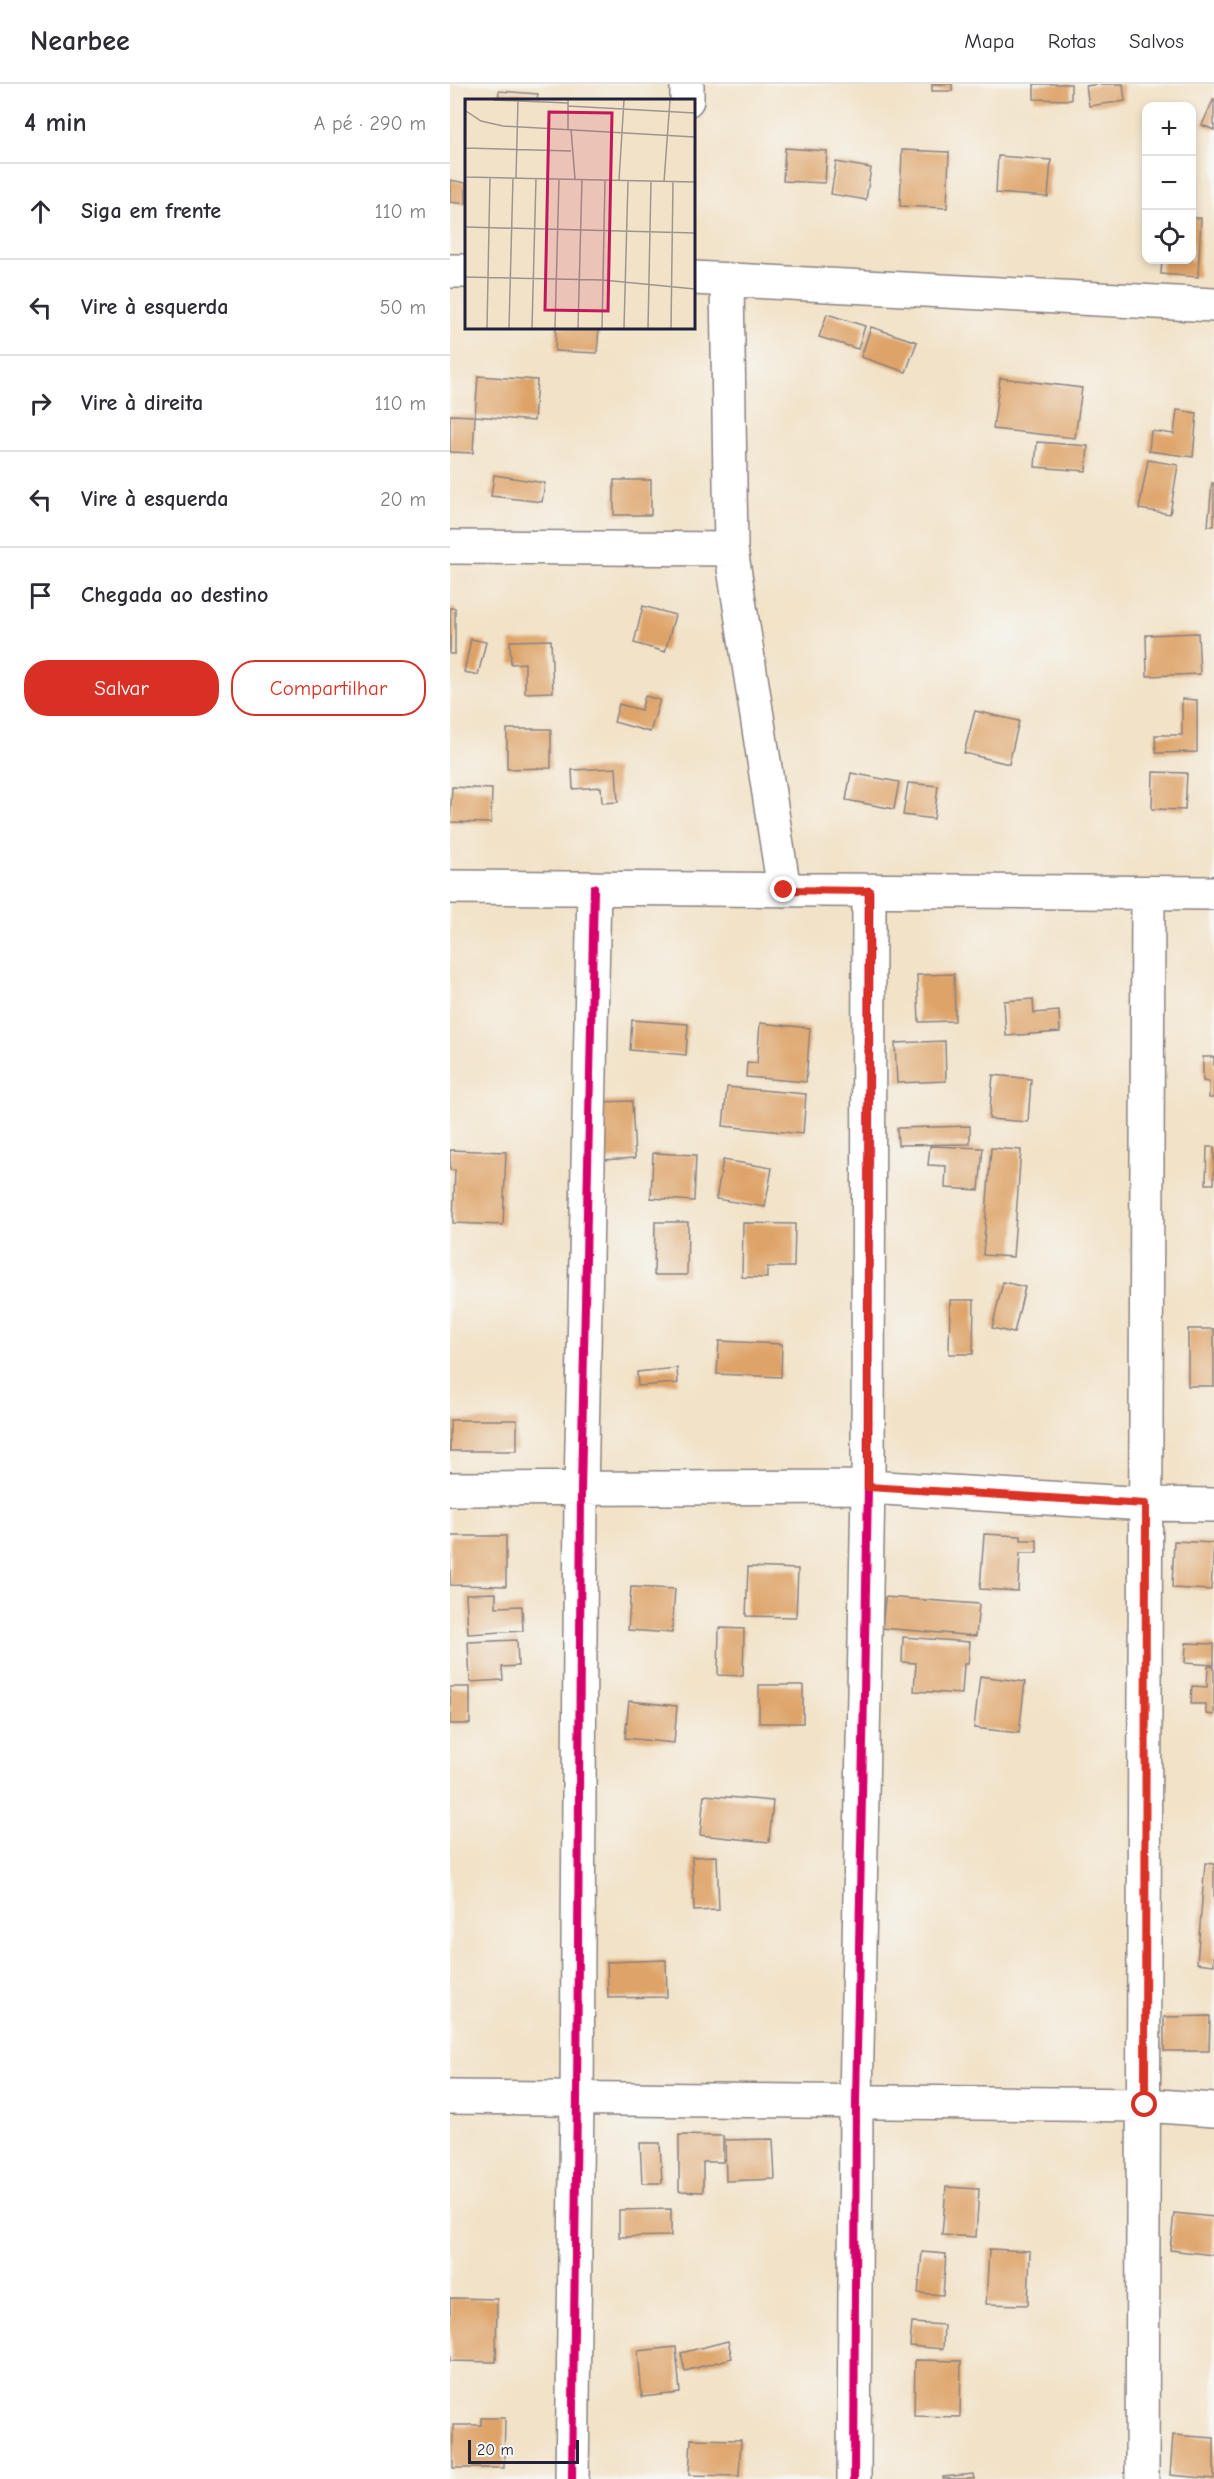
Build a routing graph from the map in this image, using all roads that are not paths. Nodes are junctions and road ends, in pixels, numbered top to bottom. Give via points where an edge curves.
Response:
1 (450, 271) edge
2 (465, 272) edge
3 (694, 278) edge
4 (727, 281) junction
5 (1214, 305) edge
6 (450, 548) edge
7 (731, 549) junction
8 (450, 887) edge
9 (594, 888) junction
10 (784, 890) junction
11 (869, 891) junction
12 (1214, 893) edge
13 (1149, 894) junction
14 (868, 1487) junction
15 (450, 1489) edge
16 (580, 1490) junction
17 (1146, 1504) junction
18 (1214, 1504) edge
19 (450, 2097) edge
20 (577, 2099) junction
21 (856, 2102) junction
22 (1145, 2105) junction
23 (1214, 2110) edge
24 (572, 2479) edge
25 (854, 2479) edge
26 (1142, 2479) edge

1 - 2 street
3 - 4 street
4 - 5 street
4 - 7 street
6 - 7 street
7 - 10 street
8 - 9 street
9 - 10 street
9 - 16 street
10 - 11 street
11 - 13 street
11 - 14 street
12 - 13 street
13 - 17 street
14 - 16 street
14 - 17 street
14 - 21 street
15 - 16 street
16 - 20 street
17 - 18 street
17 - 22 street
19 - 20 street
20 - 21 street
20 - 24 street
21 - 22 street
21 - 25 street
22 - 23 street
22 - 26 street

